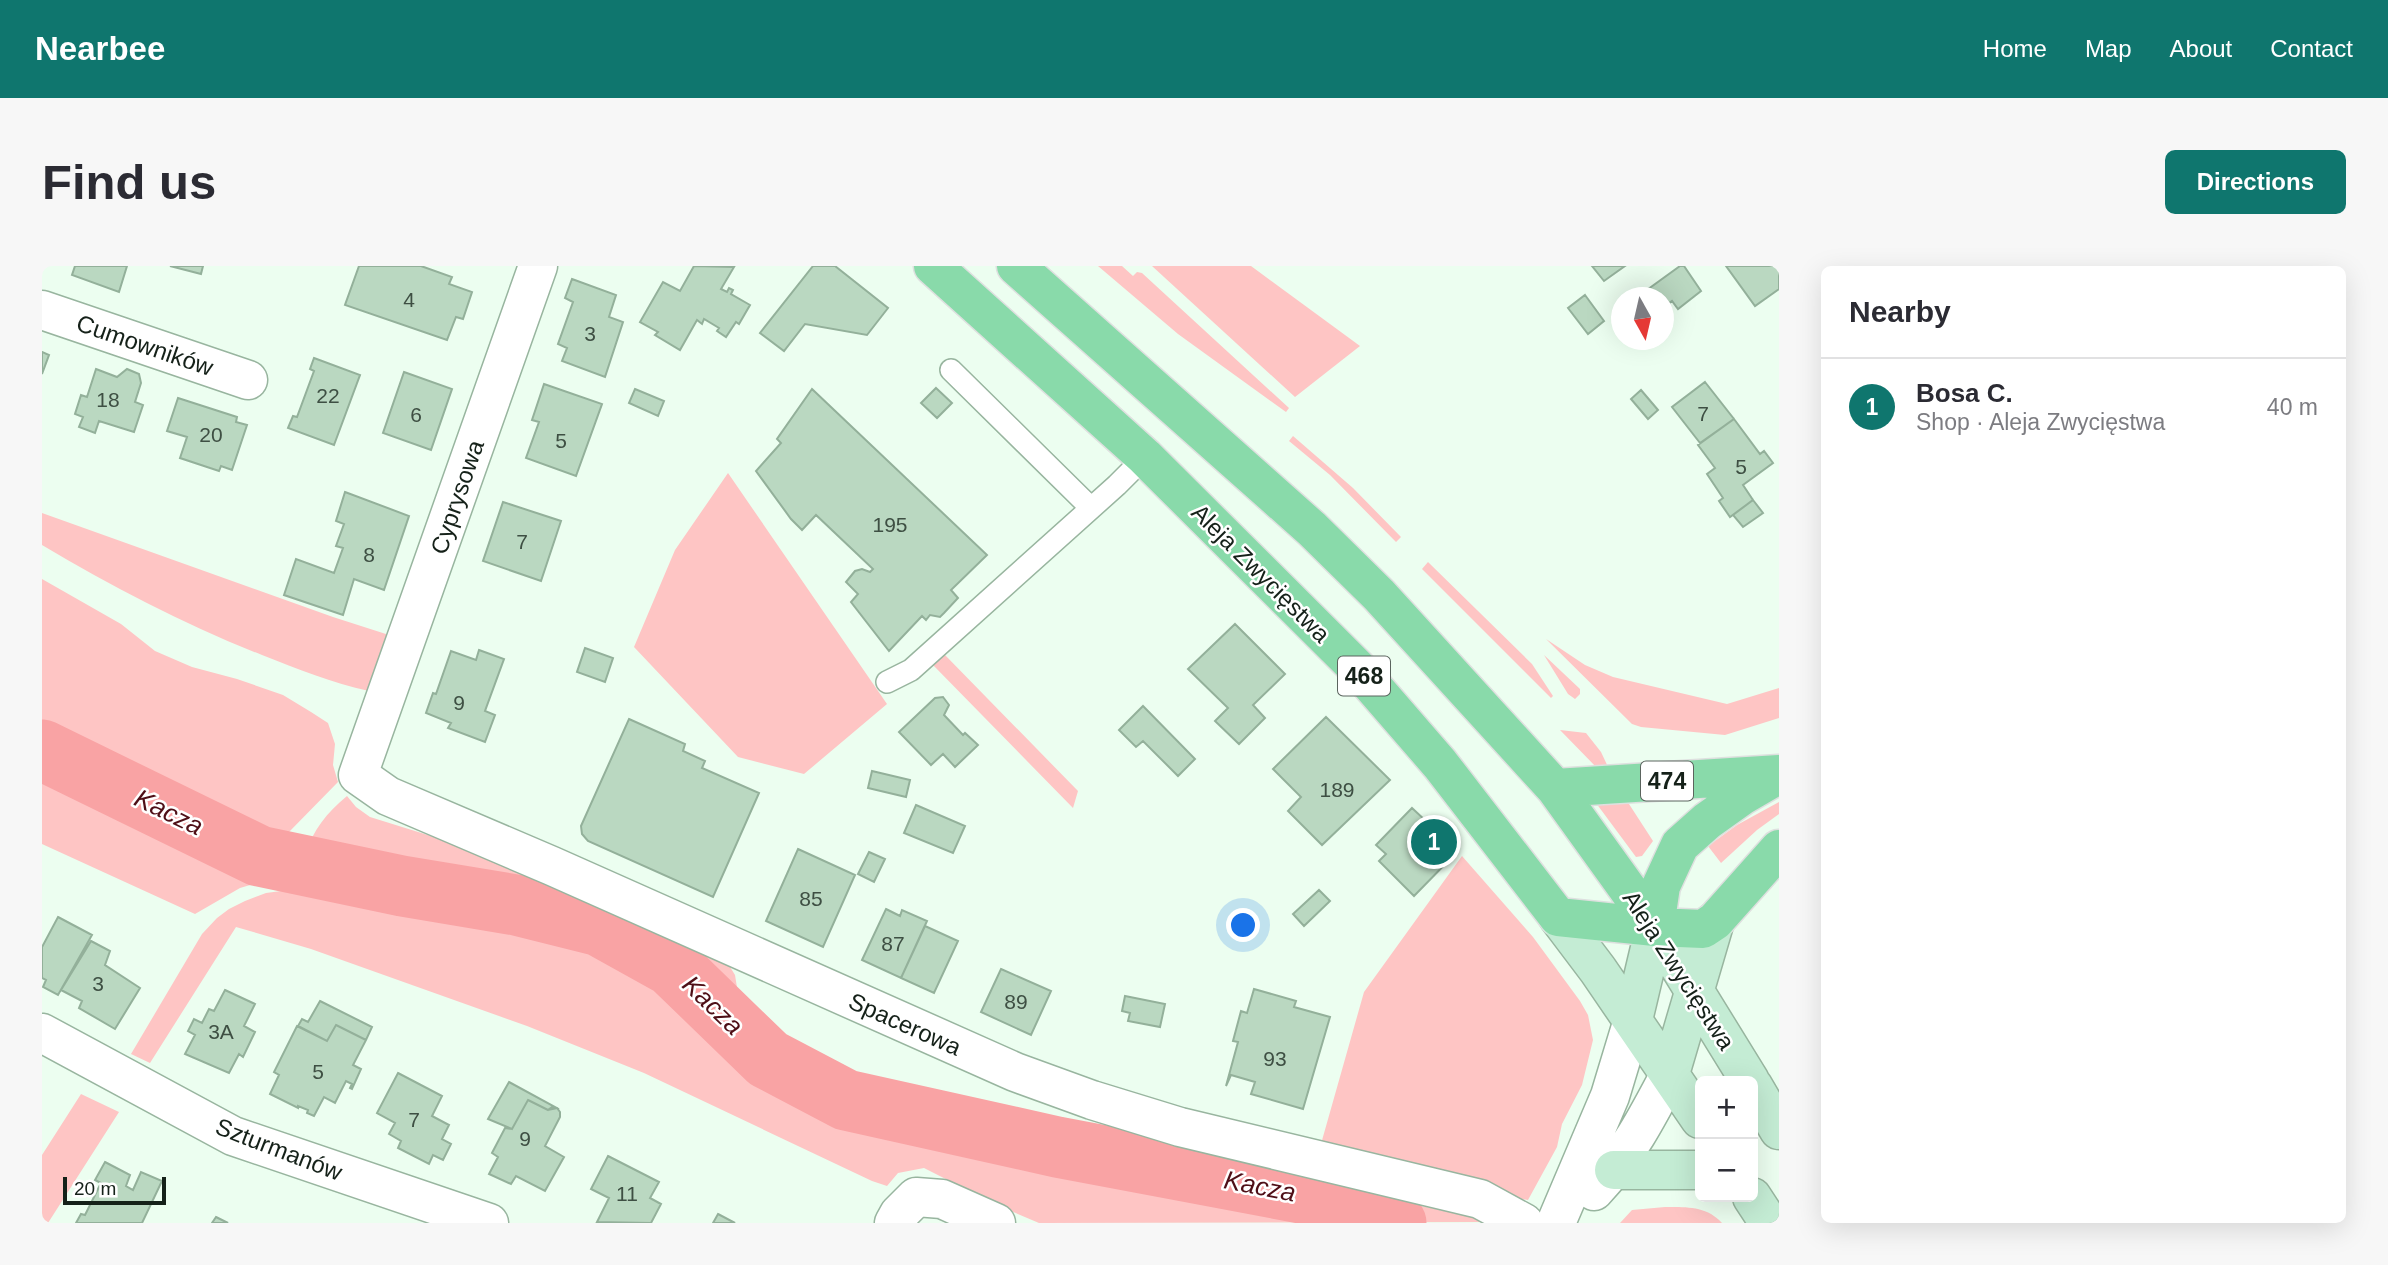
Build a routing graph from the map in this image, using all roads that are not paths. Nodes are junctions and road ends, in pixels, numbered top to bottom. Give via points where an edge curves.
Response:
1 (538, 266) edge
2 (933, 266) edge
3 (1017, 266) edge
4 (42, 310) edge
5 (951, 370) dead end
6 (248, 380) dead end
7 (1145, 457) junction
8 (1091, 508) junction
9 (887, 682) dead end
10 (374, 728) joint
11 (1779, 774) edge
12 (1555, 788) junction
13 (1779, 849) edge
14 (1558, 917) junction
15 (1715, 921) junction
16 (1654, 927) junction
17 (1695, 991) junction
18 (1633, 1020) junction
19 (42, 1033) edge
20 (1670, 1074) junction
21 (1747, 1076) edge
22 (1758, 1094) edge
23 (1695, 1112) edge
24 (1779, 1129) edge
25 (1614, 1170) junction
26 (1695, 1170) edge
27 (1755, 1202) edge
28 (489, 1223) edge
29 (894, 1223) edge
30 (996, 1223) edge
31 (1524, 1223) edge
32 (1556, 1223) edge
33 (1563, 1223) edge
34 (1769, 1223) edge

1 - 10 street, Cyprysowa
2 - 7 main road, Aleja Zwycięstwa / 468
3 - 12 main road, Aleja Zwycięstwa / 468 via 1379,594
4 - 6 street, Cumowników
5 - 8 lane
7 - 8 lane
7 - 14 main road, Aleja Zwycięstwa / 468 via 1356,667 1440,764
8 - 9 lane via 911,670
10 - 31 street, Spacerowa via 358,775 388,796 1015,1072 1181,1127 1480,1199
11 - 12 main road, 474
11 - 16 main road, 474 via 1707,821 1680,845 1661,886
12 - 16 main road, Aleja Zwycięstwa / 468
13 - 15 main road
14 - 16 main road
14 - 18 main road, Aleja Zwycięstwa / 468
15 - 16 main road via 1703,929
15 - 17 main road
16 - 17 main road, Aleja Zwycięstwa / 468
16 - 18 main road, 474
17 - 18 main road via 1642,1008
17 - 20 main road
17 - 21 main road, Aleja Zwycięstwa / 468
18 - 20 main road, Aleja Zwycięstwa / 468
18 - 32 street via 1610,1096
19 - 28 street, Szturmanów via 233,1136
20 - 23 main road, Aleja Zwycięstwa / 468
20 - 25 street
22 - 24 main road, Aleja Zwycięstwa / 468
25 - 26 main road
25 - 33 street
27 - 34 main road
29 - 30 street via 916,1197 942,1199

